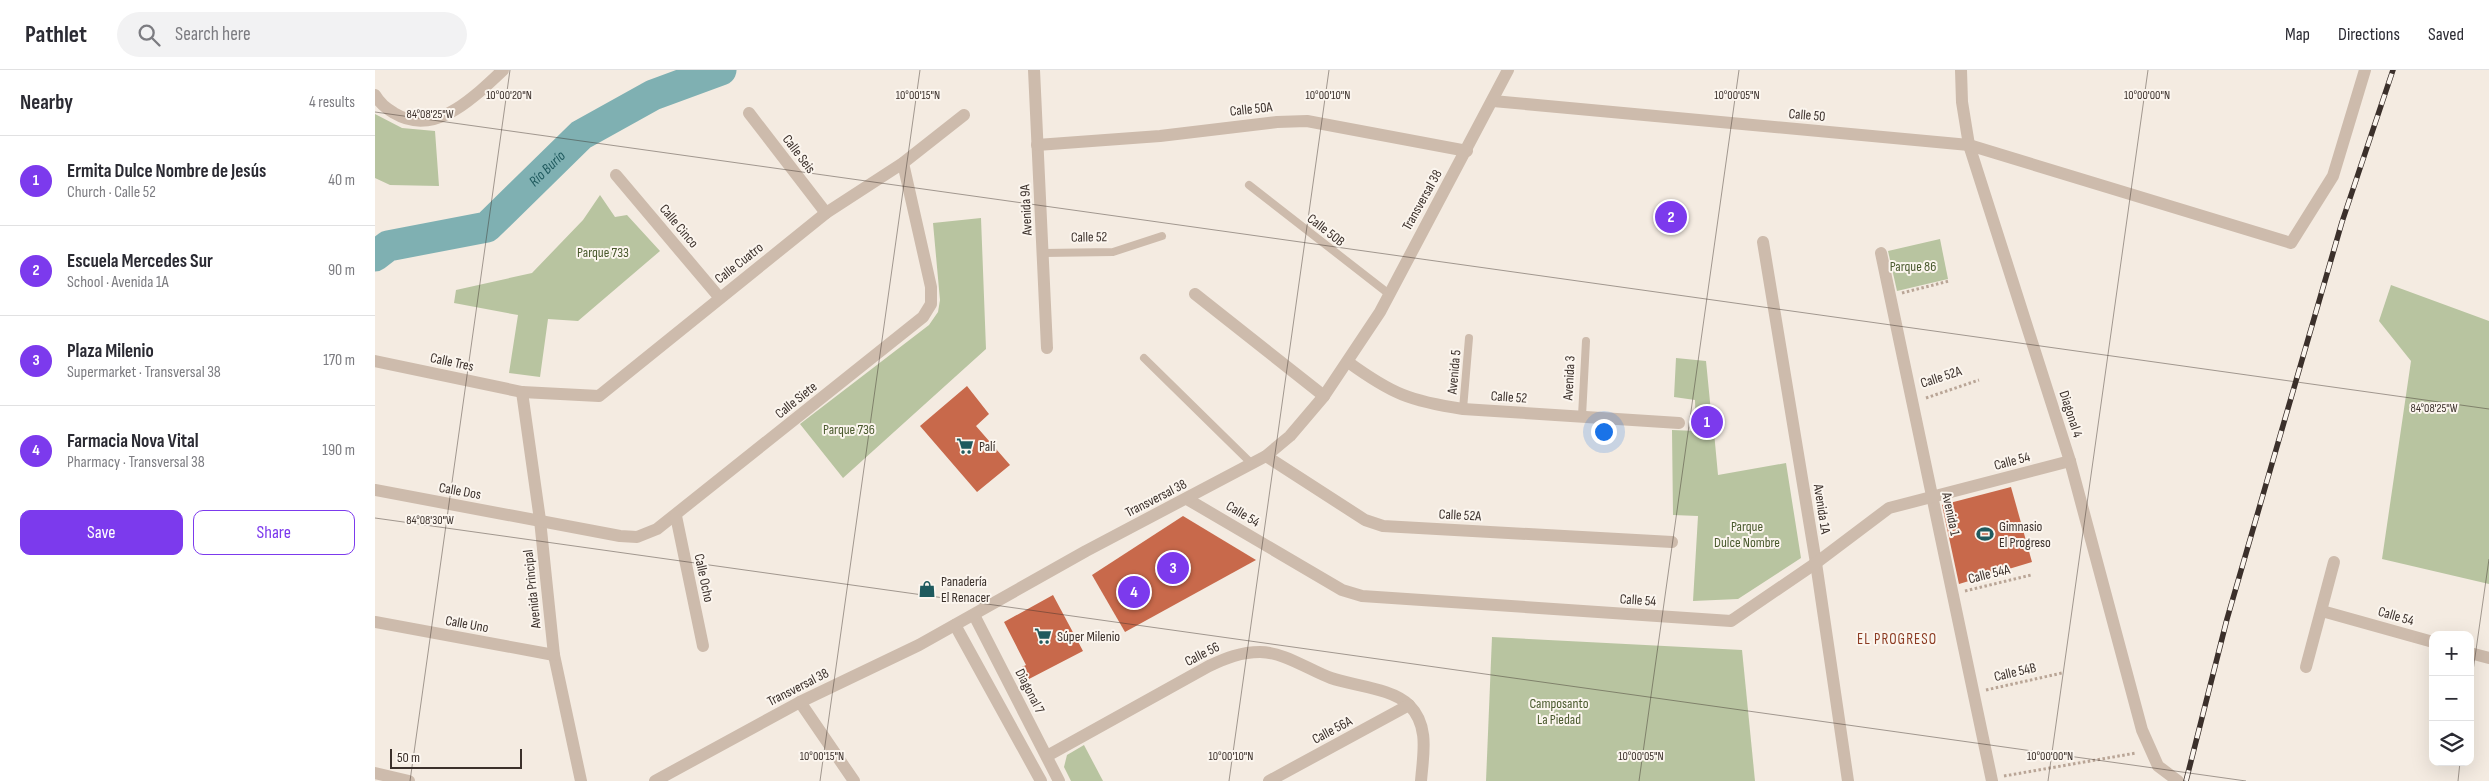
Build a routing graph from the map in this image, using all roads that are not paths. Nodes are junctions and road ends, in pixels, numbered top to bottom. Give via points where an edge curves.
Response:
1 (503, 70) edge
2 (1034, 70) edge
3 (1508, 70) edge
4 (1961, 70) edge
5 (2365, 70) edge
6 (375, 95) edge
7 (1493, 100) junction
8 (749, 112) dead end
9 (964, 115) dead end
10 (1037, 144) junction
11 (1969, 145) junction
12 (1467, 151) junction
13 (903, 163) junction
14 (616, 175) dead end
15 (1249, 185) dead end
16 (826, 213) junction
17 (1162, 236) dead end
18 (1763, 242) dead end
19 (1043, 253) junction
20 (1881, 254) dead end
21 (1195, 294) dead end
22 (1389, 294) junction
23 (719, 297) junction
24 (1469, 338) dead end
25 (1586, 341) dead end
26 (1047, 348) dead end
27 (1144, 358) dead end
28 (375, 361) edge
29 (1348, 362) junction
30 (522, 392) junction
31 (1324, 396) junction
32 (1463, 409) junction
33 (1582, 416) junction
34 (1679, 423) dead end
35 (1266, 456) junction
36 (2070, 461) junction
37 (1252, 464) junction
38 (375, 490) edge
39 (1932, 498) junction
40 (1187, 499) junction
41 (676, 516) junction
42 (540, 520) junction
43 (1672, 542) dead end
44 (2335, 562) dead end
45 (1816, 563) junction
46 (2322, 612) junction
47 (974, 615) junction
48 (375, 622) edge
49 (955, 625) junction
50 (2429, 641) edge
51 (703, 646) dead end
52 (2474, 654) edge
53 (554, 655) junction
54 (2489, 658) edge
55 (2306, 667) dead end
56 (800, 702) junction
57 (1409, 705) junction
58 (1047, 756) junction
59 (1033, 764) junction
60 (375, 772) edge
61 (1992, 780) edge
62 (409, 781) edge
63 (581, 781) edge
64 (655, 781) edge
65 (854, 781) edge
66 (1041, 781) edge
67 (1059, 781) edge
68 (1269, 781) edge
69 (1421, 781) edge
70 (1848, 781) edge
71 (2178, 781) edge

1 - 6 street via 447,115 428,122 405,120 389,110
2 - 10 street, Avenida 9A
3 - 7 street, Transversal 38
4 - 11 street, Diagonal 4
5 - 11 street, Calle 50 via 2333,176 2291,243
7 - 11 street, Calle 50
7 - 12 street, Transversal 38
8 - 16 street, Calle Seis
9 - 13 street, Calle Cuatro
10 - 12 street, Calle 50A via 1307,121
10 - 19 street, Avenida 9A
11 - 36 street, Diagonal 4
12 - 22 street, Transversal 38
13 - 16 street, Calle Cuatro
13 - 41 street, Calle Siete via 931,287 931,304 923,317
14 - 23 street, Calle Cinco
15 - 22 lane, Calle 50B
16 - 23 street, Calle Cuatro
17 - 19 lane, Calle 52 via 1113,252
18 - 45 street, Avenida 1A
19 - 26 street, Avenida 9A
20 - 39 street, Avenida 1
21 - 31 street
22 - 29 street, Transversal 38
23 - 30 street, Calle Cuatro via 599,396
24 - 32 lane, Avenida 5
25 - 33 lane, Avenida 3
27 - 37 lane
28 - 30 street, Calle Tres
29 - 31 street, Transversal 38
29 - 32 street, Calle 52 via 1381,386 1406,398
30 - 42 street, Avenida Principal
31 - 35 street, Transversal 38 via 1290,436
32 - 33 street, Calle 52
33 - 34 street, Calle 52
35 - 37 street, Transversal 38
35 - 43 street, Calle 52A via 1365,520 1383,526
36 - 39 street, Calle 54
36 - 71 street, Diagonal 4 via 2141,730 2158,766
37 - 40 street, Transversal 38
38 - 42 street, Calle Dos
39 - 45 street, Calle 54 via 1889,508
39 - 61 street, Avenida 1
40 - 45 street, Calle 54 via 1342,590 1362,596 1731,621
40 - 47 street, Transversal 38 via 1086,551
41 - 42 street, Calle Siete via 657,530 637,537
41 - 51 street, Calle Ocho
42 - 53 street, Avenida Principal
44 - 46 street
45 - 70 street, Avenida 1A
46 - 50 street, Calle 54
46 - 55 street
47 - 49 street, Transversal 38
47 - 58 street, Diagonal 7
48 - 53 street, Calle Uno
49 - 56 street, Transversal 38
49 - 59 street
52 - 54 street
53 - 63 street, Avenida Principal
56 - 64 street, Transversal 38
56 - 65 street
57 - 58 street, Calle 56 via 1394,695 1332,678 1283,657 1261,652 1233,655
57 - 68 street, Calle 56A
57 - 69 street via 1421,723 1424,739
58 - 59 lane
58 - 67 street, Diagonal 7
59 - 66 street
60 - 62 street

